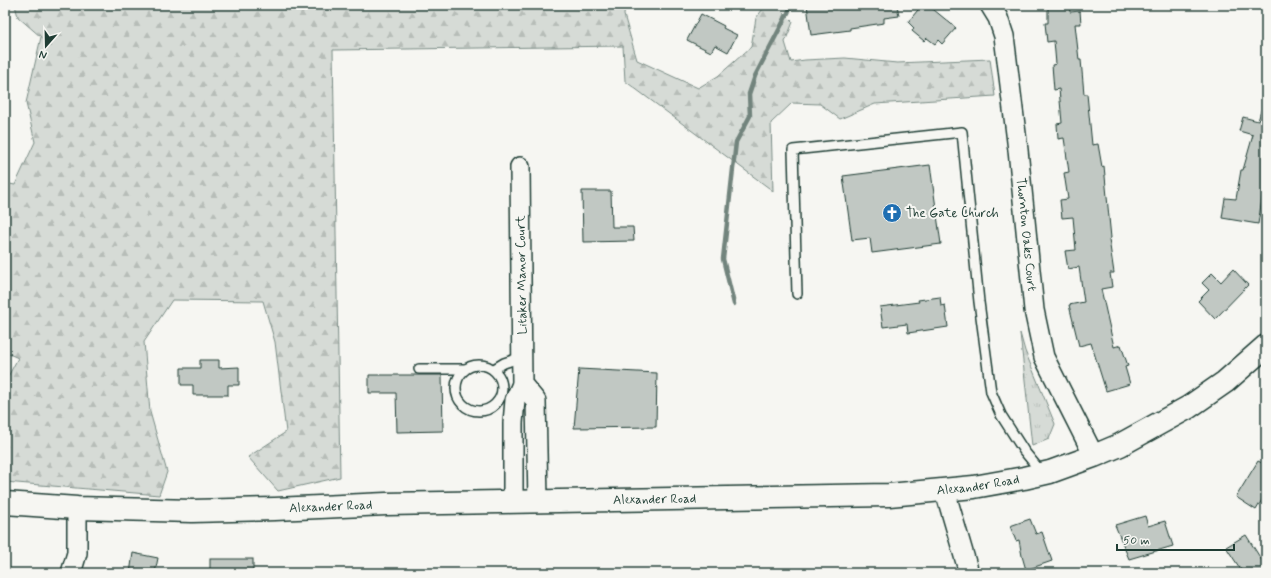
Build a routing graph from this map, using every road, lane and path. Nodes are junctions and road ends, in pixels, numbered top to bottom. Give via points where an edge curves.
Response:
1 (990, 5) edge
2 (520, 167) dead end
3 (797, 294) dead end
4 (1266, 346) edge
5 (522, 357) junction
6 (420, 369) dead end
7 (464, 369) junction
8 (494, 369) junction
9 (525, 436) junction
10 (1094, 456) junction
11 (1042, 473) junction
12 (945, 491) junction
13 (538, 501) junction
14 (513, 502) junction
15 (5, 503) edge
16 (77, 508) junction
17 (71, 573) edge
18 (969, 573) edge

1 - 10 street, Thornton Oaks Court via 1004,36 1034,310 1044,357
2 - 5 street, Litaker Manor Court
3 - 11 lane via 793,150 962,132 991,392 1001,415
4 - 10 street, Alexander Road via 1225,382 1189,407 1120,445
5 - 8 lane
5 - 9 street, Litaker Manor Court via 522,384 536,401
6 - 7 lane
7 - 8 lane via 479,364
7 - 8 lane via 455,382 457,398 468,409 475,411 490,409 500,397 502,382
9 - 13 street, Litaker Manor Court
9 - 14 street, Litaker Manor Court
10 - 11 street, Alexander Road
11 - 12 street, Alexander Road
12 - 13 street, Alexander Road via 889,495
12 - 18 street
13 - 14 street, Alexander Road
14 - 16 street, Alexander Road via 237,510
15 - 16 street, Alexander Road
16 - 17 street via 77,553

